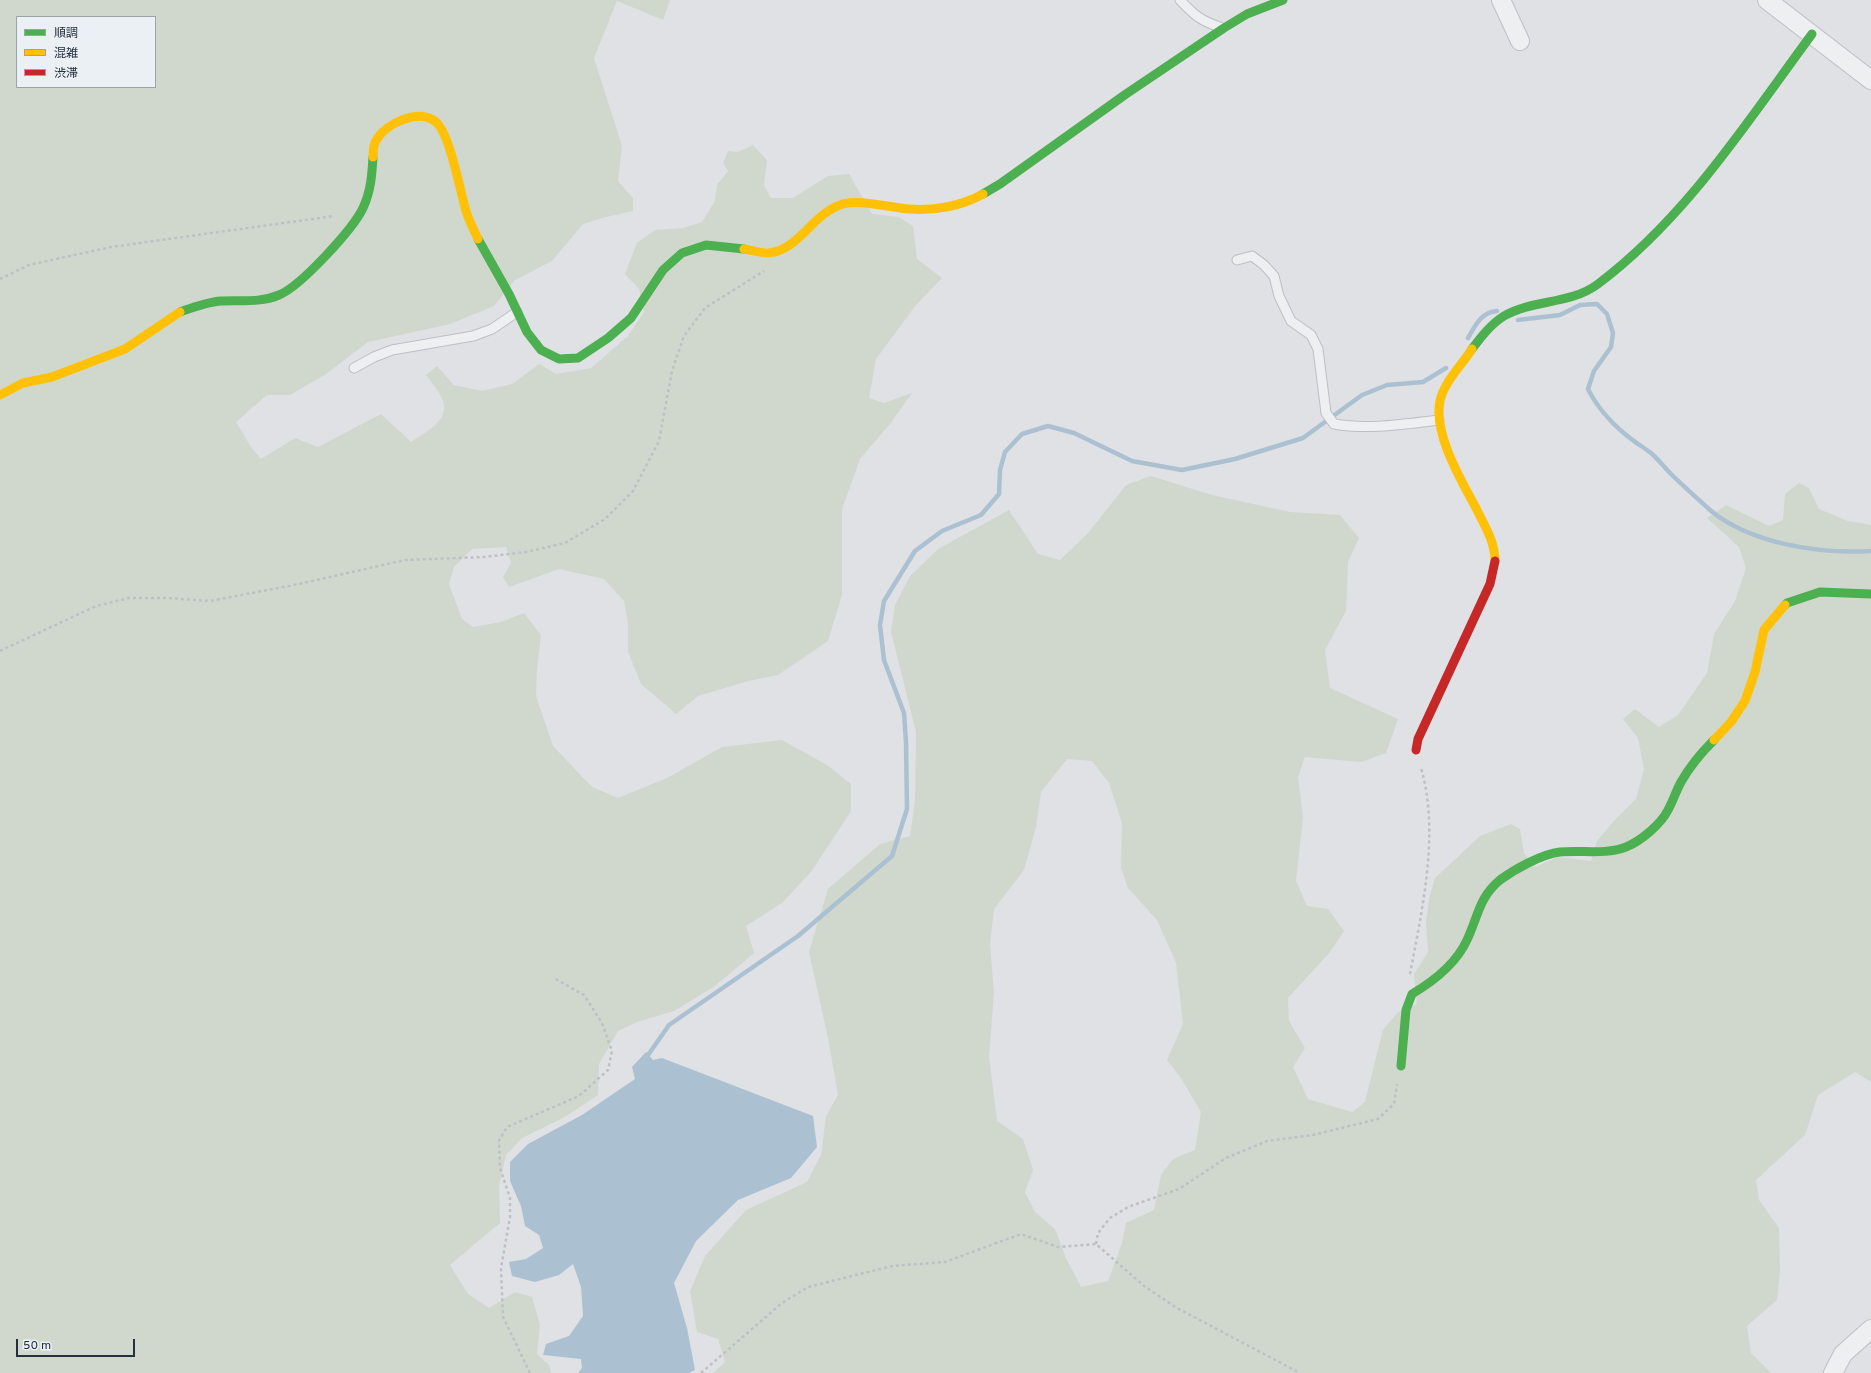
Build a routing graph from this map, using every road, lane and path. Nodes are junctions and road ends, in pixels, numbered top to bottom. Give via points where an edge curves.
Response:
1 (1180, 0) edge
2 (1283, 0) edge
3 (1501, 0) edge
4 (1767, 0) edge
5 (1224, 28) junction
6 (1812, 34) junction
7 (1520, 41) dead end
8 (1871, 80) edge
9 (338, 215) dead end
10 (785, 249) junction
11 (1237, 260) dead end
12 (0, 279) edge
13 (517, 312) junction
14 (354, 368) dead end
15 (0, 395) edge
16 (1439, 420) junction
17 (1871, 594) edge
18 (0, 651) edge
19 (1416, 750) joint
20 (554, 978) dead end
21 (1412, 994) junction
22 (1401, 1066) joint
23 (1096, 1244) junction
24 (1871, 1329) edge
25 (530, 1373) edge
26 (700, 1373) edge
27 (1300, 1373) edge
28 (1833, 1373) edge

1 - 5 lane via 1207,23
2 - 5 street via 1248,14
3 - 7 street
4 - 6 street
5 - 10 street via 972,201 946,207 910,209 870,203 841,204 824,213
6 - 8 street
6 - 16 street via 1713,169 1649,241 1596,286 1566,300 1510,313 1481,337 1440,400
9 - 12 path via 111,246 29,265
10 - 13 street via 767,253 706,245 682,253 664,270 631,318 608,338 578,358 559,359 541,350 527,332
10 - 18 path via 776,264 705,308 692,325 684,336 672,371 659,441 633,491 605,519 565,543 526,552 484,557 405,560 210,601 130,598 96,606
11 - 16 lane via 1252,256 1264,264 1274,276 1290,321 1311,335 1318,349 1326,413 1334,424 1384,426
13 - 14 lane via 492,329 474,336 392,350
13 - 15 street via 480,245 467,214 446,138 436,122 425,116 410,118 386,129 376,140 371,185 363,208 346,233 299,282 279,295 257,301 221,301 195,306 177,313 125,349 52,377 23,383
16 - 19 street via 1449,452 1489,533 1495,558 1490,584 1418,739
17 - 21 street via 1820,592 1786,603 1764,630 1755,672 1745,701 1731,722 1697,757 1680,783 1668,811 1654,828 1626,847 1601,852 1560,852 1544,855 1502,879 1489,890 1478,910 1467,940 1455,960 1428,985
19 - 21 path via 1425,781 1430,818 1424,898 1408,984
20 - 25 path via 584,995 602,1023 612,1051 608,1070 579,1096 507,1127 499,1141 500,1168 510,1198 510,1217 501,1268 503,1316
21 - 22 street via 1406,1010
22 - 23 path via 1394,1104 1378,1119 1312,1135 1267,1141 1226,1158 1179,1189 1128,1207 1110,1218 1098,1233
23 - 26 path via 1058,1247 1021,1234 945,1262 892,1266 808,1287 782,1303
23 - 27 path via 1144,1286 1177,1308
24 - 28 street via 1843,1354

